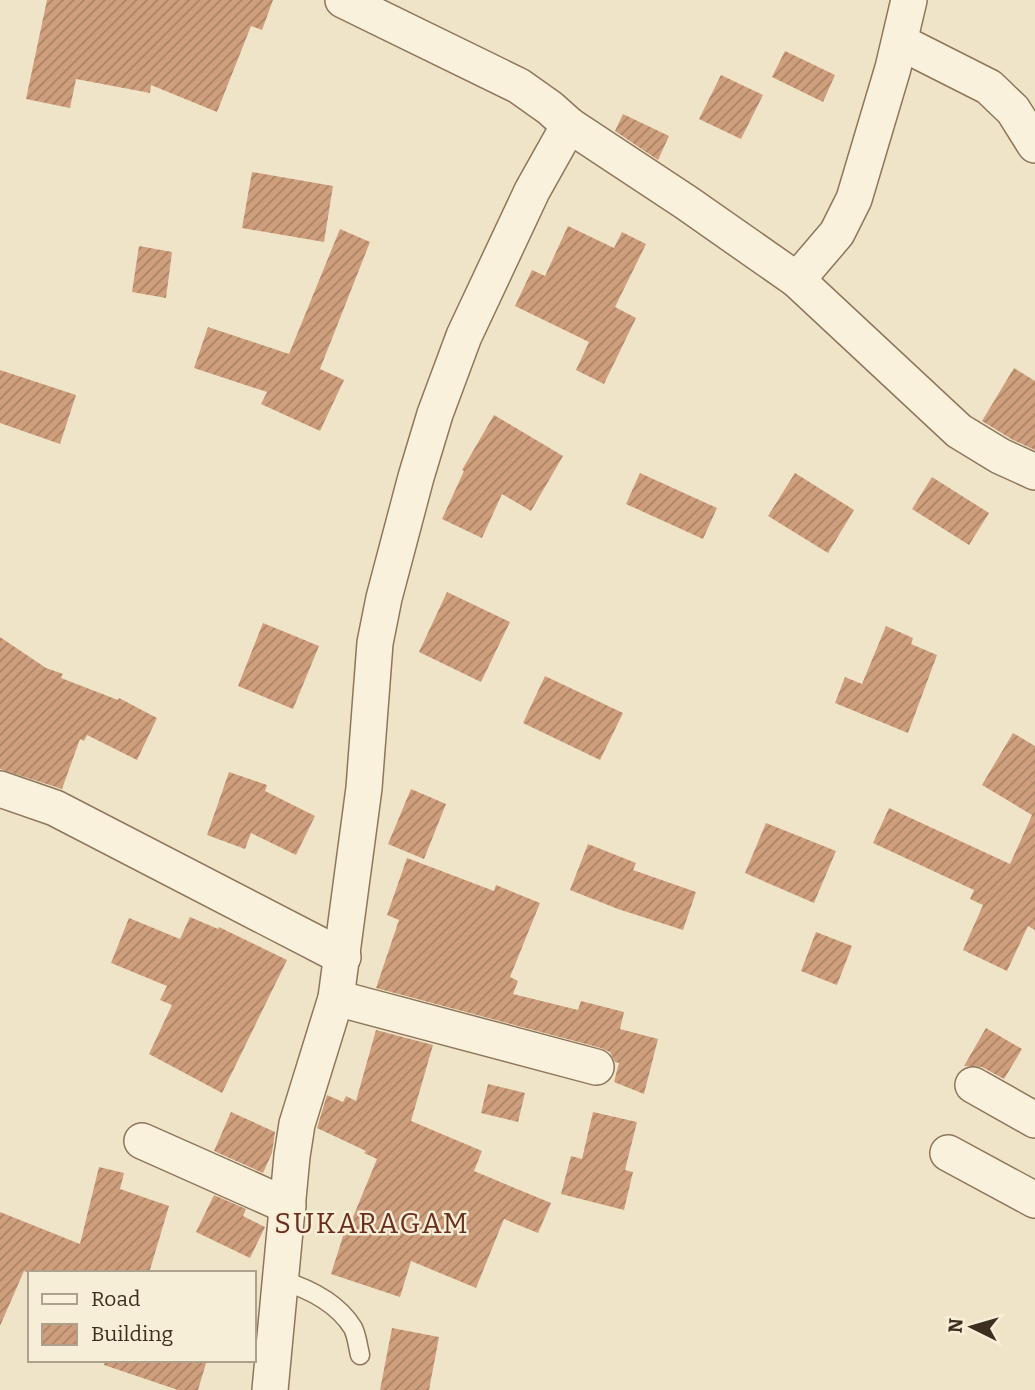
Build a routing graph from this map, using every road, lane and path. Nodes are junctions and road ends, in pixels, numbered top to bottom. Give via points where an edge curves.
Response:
1 (343, 0) edge
2 (909, 0) edge
3 (387, 10) edge
4 (900, 42) junction
5 (569, 125) junction
6 (1035, 145) edge
7 (797, 280) junction
8 (1035, 472) edge
9 (0, 789) edge
10 (343, 957) junction
11 (336, 998) junction
12 (596, 1067) dead end
13 (973, 1085) dead end
14 (1035, 1120) edge
15 (142, 1141) dead end
16 (948, 1153) dead end
17 (1035, 1200) edge
18 (288, 1206) junction
19 (280, 1280) junction
20 (360, 1355) dead end
21 (270, 1390) edge

1 - 3 street
2 - 4 street
3 - 5 street via 519,86
4 - 6 street via 989,87 1013,110
4 - 7 street via 854,199 837,233
5 - 7 street
5 - 10 street via 532,191 464,336 416,477 375,643 364,788
7 - 8 street via 959,431
9 - 10 street via 55,808
10 - 11 street
11 - 12 street
11 - 18 street via 297,1124
13 - 14 street
15 - 18 street
16 - 17 street
18 - 19 street
19 - 20 lane via 307,1288 335,1308 354,1329
19 - 21 street

